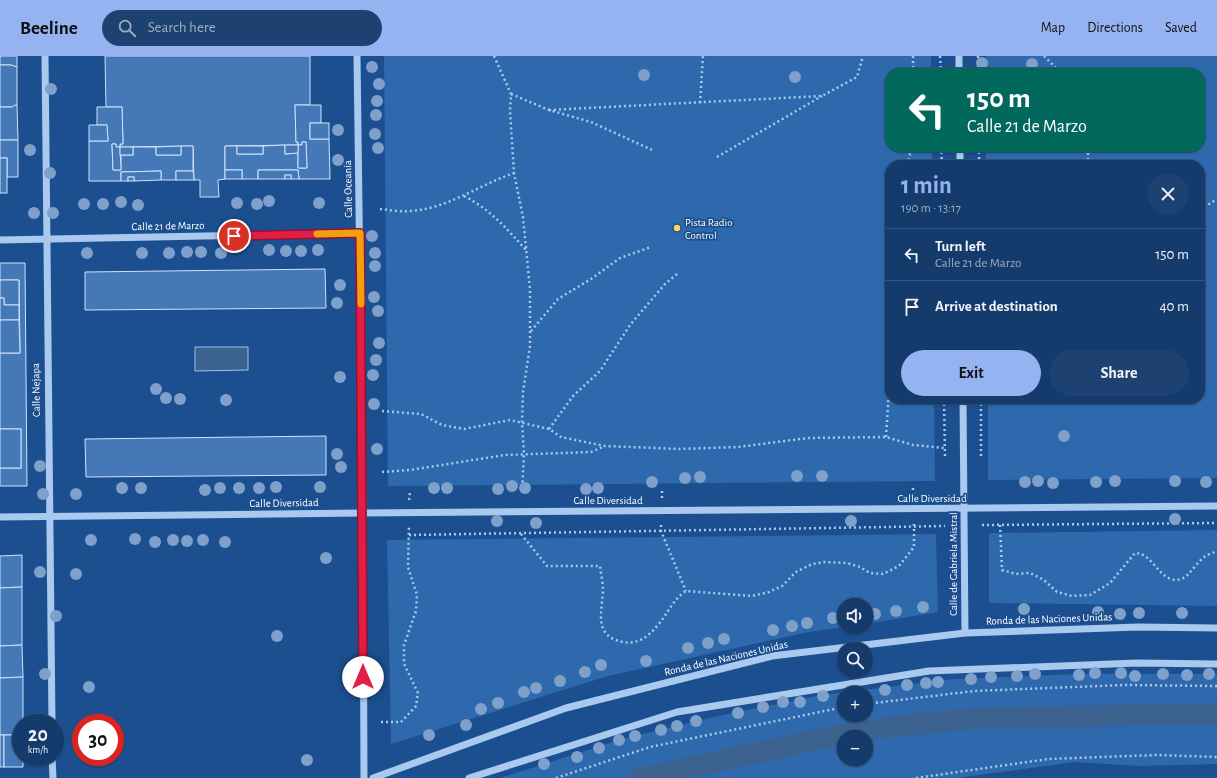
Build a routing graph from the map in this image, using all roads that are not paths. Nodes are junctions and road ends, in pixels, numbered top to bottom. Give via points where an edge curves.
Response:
1 (45, 56) edge
2 (358, 56) edge
3 (959, 56) edge
4 (959, 68) edge
5 (360, 233) junction
6 (0, 240) edge
7 (46, 240) junction
8 (963, 404) edge
9 (1217, 506) edge
10 (964, 509) junction
11 (363, 513) junction
12 (0, 517) edge
13 (49, 517) junction
14 (1217, 628) edge
15 (965, 633) junction
16 (1217, 664) edge
17 (52, 714) edge
18 (52, 766) edge
19 (53, 778) edge
20 (364, 778) edge
21 (373, 778) edge
22 (469, 778) edge

1 - 7 street, Calle Nejapa
2 - 5 street, Calle Oceanía
3 - 4 street
5 - 7 street, Calle 21 de Marzo
5 - 11 street, Calle Oceanía
6 - 7 street, Calle 21 de Marzo
7 - 13 street, Calle Nejapa
8 - 10 street, Calle de Gabriela Mistral
9 - 10 street, Calle Diversidad
10 - 11 street, Calle Diversidad
10 - 15 street, Calle de Gabriela Mistral
11 - 13 street, Calle Diversidad
11 - 20 street, Calle Oceanía
12 - 13 street, Calle Diversidad
13 - 17 street, Calle Nejapa
14 - 15 street, Ronda de las Naciones Unidas via 1138,627
15 - 21 street, Ronda de las Naciones Unidas via 772,656 566,708
16 - 22 street via 1137,663 921,672 677,712
18 - 19 street

